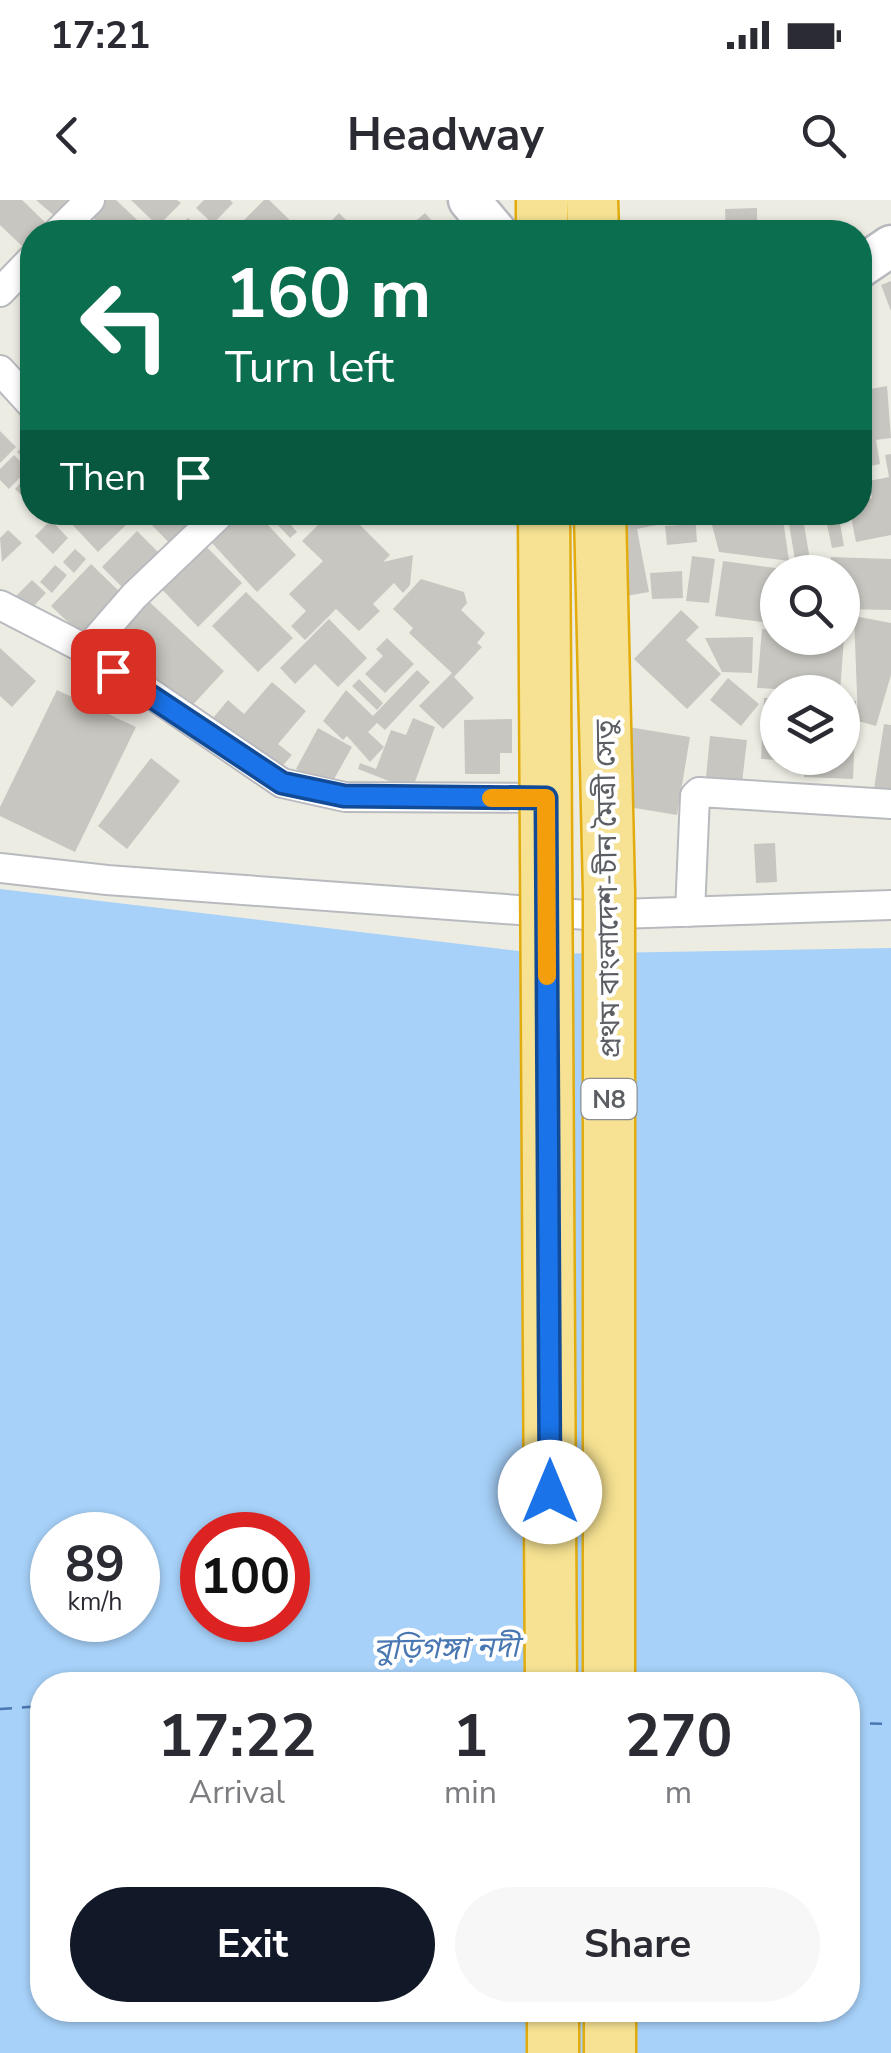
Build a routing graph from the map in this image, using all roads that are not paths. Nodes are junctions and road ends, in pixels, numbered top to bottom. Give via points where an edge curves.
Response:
1 (90, 200) edge
2 (470, 200) edge
3 (70, 220) edge
4 (486, 220) edge
5 (20, 271) edge
6 (0, 292) edge
7 (0, 370) edge
8 (20, 392) edge
9 (208, 525) edge
10 (544, 525) edge
11 (585, 525) edge
12 (600, 525) edge
13 (0, 604) edge
14 (87, 650) junction
15 (546, 798) junction
16 (891, 804) edge
17 (0, 868) edge
18 (891, 905) edge
19 (690, 912) junction
20 (587, 915) junction
21 (551, 1672) edge
22 (610, 1672) edge
23 (552, 2022) edge
24 (610, 2022) edge
25 (553, 2053) edge
26 (610, 2053) edge

1 - 3 street
2 - 4 main road
5 - 6 street
7 - 8 street
9 - 14 street
10 - 15 highway, N8, bridge
11 - 20 street
12 - 22 highway, প্রথম বাংলাদেশ-চীন মৈত্রী সেতু / N8, bridge via 609,892
13 - 14 street
14 - 15 street via 282,783 344,796
15 - 21 highway, N8, bridge
16 - 19 street via 700,792
17 - 20 street
18 - 19 street
19 - 20 street
23 - 25 highway
24 - 26 highway

